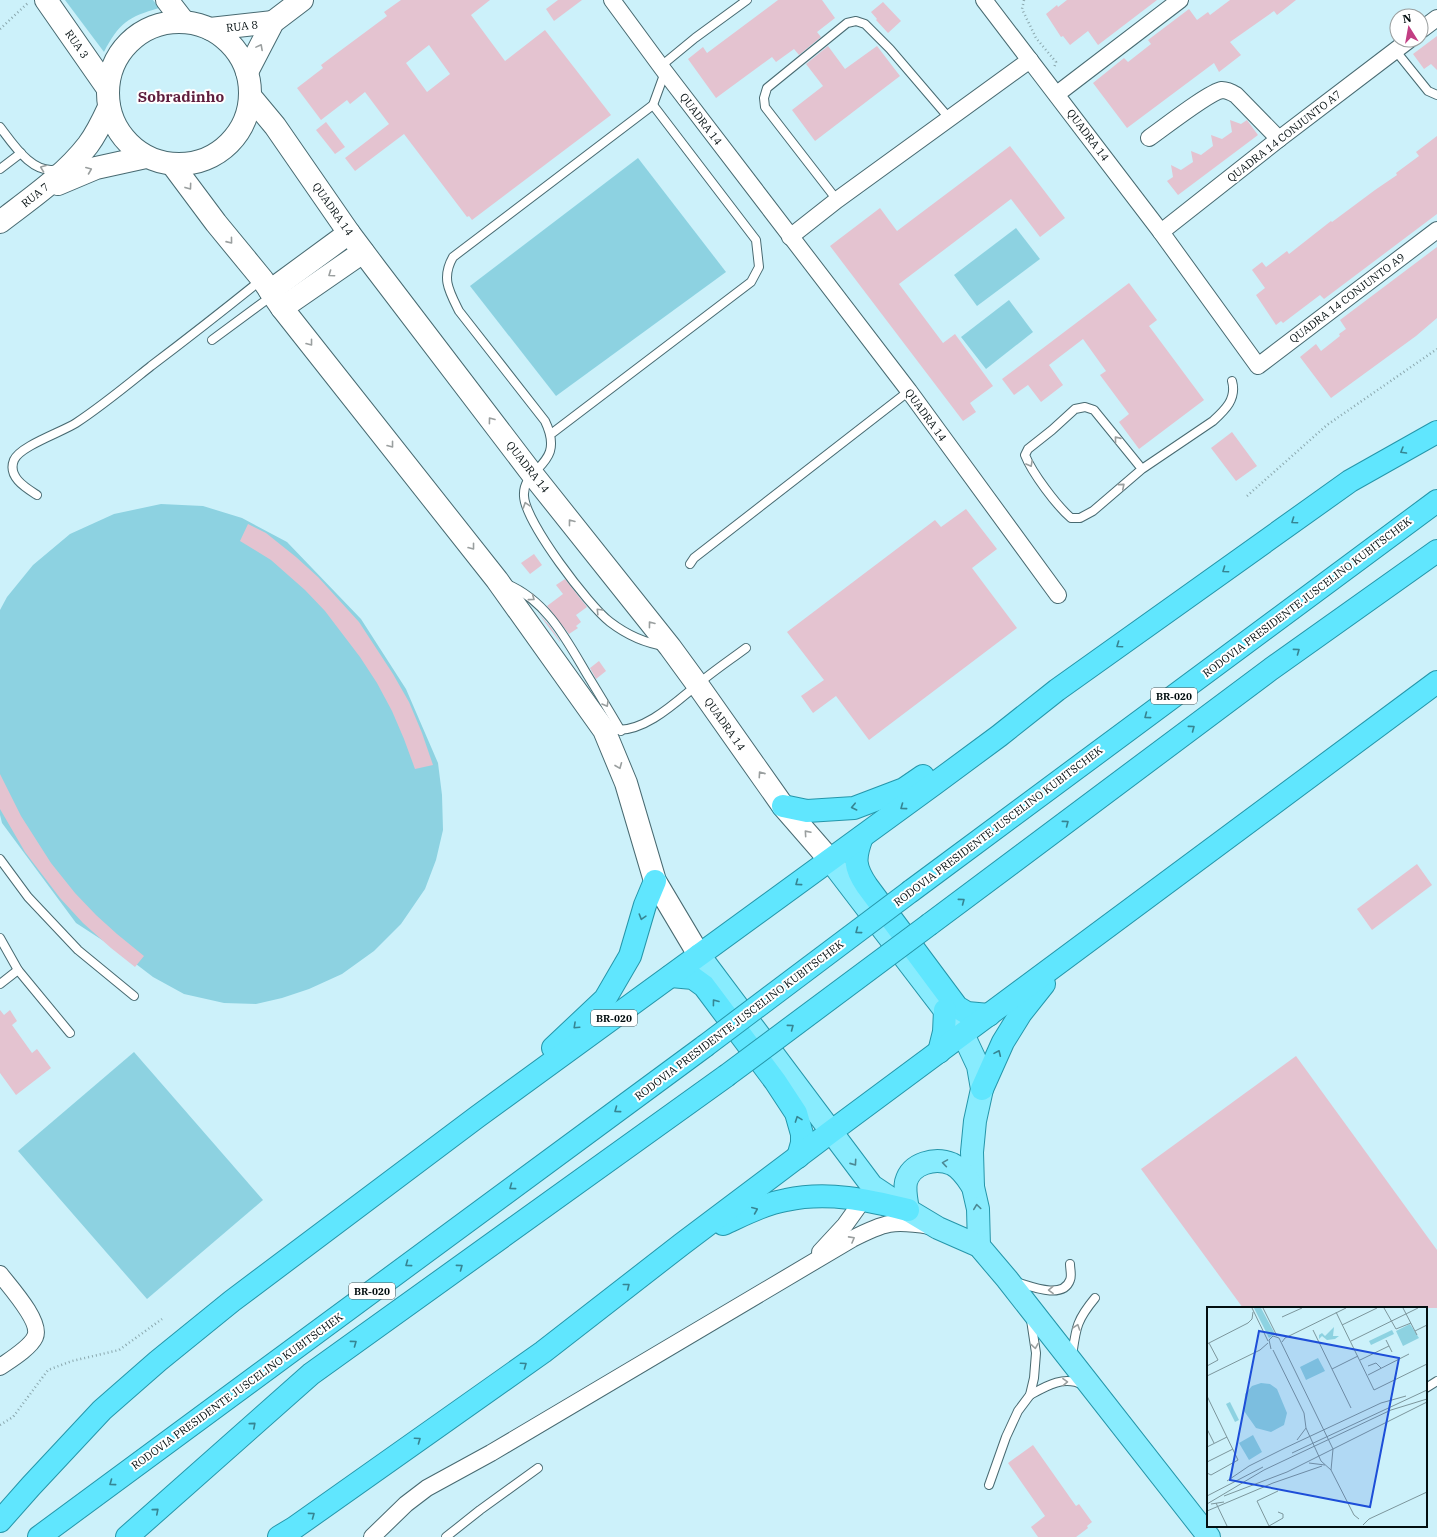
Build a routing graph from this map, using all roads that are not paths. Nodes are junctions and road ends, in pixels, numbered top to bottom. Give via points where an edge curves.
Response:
1 (46, 0) edge
2 (167, 0) edge
3 (302, 0) edge
4 (612, 0) edge
5 (747, 0) edge
6 (984, 0) edge
7 (1180, 0) edge
8 (184, 22) junction
9 (273, 22) junction
10 (210, 29) junction
11 (1398, 48) edge
12 (1395, 50) junction
13 (1030, 60) junction
14 (663, 69) junction
15 (247, 72) junction
16 (1052, 88) junction
17 (1437, 95) edge
18 (250, 96) junction
19 (108, 98) junction
20 (653, 105) junction
21 (949, 118) junction
22 (0, 126) edge
23 (1149, 138) dead end
24 (1279, 139) junction
25 (21, 153) junction
26 (146, 156) junction
27 (172, 164) junction
28 (68, 166) junction
29 (0, 169) edge
30 (41, 191) junction
31 (837, 200) junction
32 (0, 222) edge
33 (1437, 230) edge
34 (1161, 232) junction
35 (349, 233) junction
36 (790, 237) junction
37 (363, 252) junction
38 (272, 293) junction
39 (212, 340) dead end
40 (1258, 366) joint
41 (1232, 380) dead end
42 (909, 391) junction
43 (1437, 432) edge
44 (551, 434) junction
45 (1142, 469) junction
46 (533, 475) junction
47 (37, 494) dead end
48 (1437, 501) edge
49 (1437, 551) edge
50 (690, 564) dead end
51 (1058, 595) dead end
52 (670, 647) junction
53 (746, 648) dead end
54 (1437, 682) edge
55 (697, 684) junction
56 (1057, 690) junction
57 (612, 730) junction
58 (783, 806) junction
59 (862, 837) junction
60 (0, 859) edge
61 (830, 860) junction
62 (655, 880) junction
63 (0, 938) edge
64 (700, 955) junction
65 (1061, 961) junction
66 (18, 970) junction
67 (671, 976) junction
68 (0, 984) edge
69 (134, 996) dead end
70 (945, 1010) junction
71 (989, 1015) junction
72 (70, 1033) dead end
73 (963, 1034) junction
74 (939, 1052) junction
75 (982, 1089) junction
76 (478, 1117) junction
77 (832, 1131) junction
78 (798, 1157) junction
79 (973, 1187) junction
80 (868, 1193) junction
81 (908, 1210) junction
82 (938, 1228) junction
83 (682, 1244) junction
84 (979, 1246) junction
85 (1070, 1264) dead end
86 (806, 1266) junction
87 (0, 1274) edge
88 (1007, 1279) junction
89 (1095, 1298) dead end
90 (1029, 1307) junction
91 (1071, 1361) junction
92 (0, 1367) edge
93 (1437, 1381) edge
94 (1427, 1387) edge
95 (1030, 1395) junction
96 (1099, 1397) junction
97 (538, 1468) dead end
98 (989, 1485) dead end
99 (0, 1521) edge
100 (39, 1537) edge
101 (127, 1537) edge
102 (280, 1537) edge
103 (372, 1537) edge
104 (446, 1537) edge
105 (1209, 1537) edge

1 - 19 main road, RUA 3
2 - 8 main road
3 - 9 main road, RUA 8
4 - 14 street, QUADRA 14
5 - 14 lane via 695,38
6 - 13 street, QUADRA 14
7 - 16 street
8 - 10 main road
8 - 19 main road via 165,24 147,30 132,40 111,70
9 - 10 main road, RUA 8
15 -> 9 main road, RUA 8
10 - 15 main road via 226,40 239,54
11 - 12 street, QUADRA 14 CONJUNTO A7
12 - 17 lane via 1428,91
12 - 24 street, QUADRA 14 CONJUNTO A7
13 - 16 street, QUADRA 14
13 - 21 street
14 - 20 lane
14 - 36 street, QUADRA 14
15 - 18 main road
16 - 34 street, QUADRA 14
18 - 27 main road via 246,119 234,138 216,154 195,163
18 - 35 main road, QUADRA 14 via 275,126
19 - 26 main road via 116,127 129,144
19 - 28 main road, RUA 7 via 97,131 88,145
20 - 44 lane via 470,244 453,258 448,266 446,277 449,290 459,311 545,421
20 - 44 lane via 756,240 759,267 751,282
21 - 31 street
21 - 31 lane via 865,24 856,21 847,23 767,88 764,98 765,106
22 - 25 lane
23 - 24 street via 1210,94 1223,90 1236,95
24 - 34 street, QUADRA 14 CONJUNTO A7
28 -> 25 lane via 51,171 40,168
25 - 29 lane
26 - 27 main road
30 -> 26 main road via 96,168
27 -> 38 main road
28 - 30 main road, RUA 7
30 - 32 main road, RUA 7
31 - 36 street
33 - 40 street, QUADRA 14 CONJUNTO A9
34 - 40 street, QUADRA 14
35 - 37 main road, QUADRA 14
35 - 38 main road
36 - 42 street, QUADRA 14
37 -> 38 main road
46 -> 37 main road, QUADRA 14
38 - 39 lane
38 - 47 lane via 70,427 29,446 19,454 14,460 16,480
38 -> 57 main road
41 - 45 lane via 1233,395 1223,412
42 - 50 lane via 694,558
42 - 51 street, QUADRA 14
43 -> 56 highway, BR-020 via 1350,481
44 - 46 lane via 550,451
45 -> 45 lane via 1094,410 1085,407 1075,409 1028,449 1025,455 1063,511 1071,518 1080,518 1093,511
52 -> 46 main road, QUADRA 14
52 -> 46 lane via 648,644 626,633 610,622 586,597 558,561 526,508 524,490
48 -> 100 highway, RODOVIA PRESIDENTE JUSCELINO KUBITSCHEK / BR-020, bridge via 705,1046
101 -> 49 highway, BR-020, bridge via 311,1374 726,1076 1271,669
52 - 55 main road, QUADRA 14
53 - 55 lane
54 - 65 highway
55 - 57 lane via 671,708 654,718 636,727
58 -> 55 main road, QUADRA 14
56 -> 58 highway via 991,727 904,789 854,808 807,811
56 -> 59 highway, BR-020
57 -> 62 main road
61 -> 58 main road, QUADRA 14
59 - 61 highway, BR-020
59 - 71 highway via 857,849 856,868 867,886 957,1007 967,1014
60 - 69 lane via 28,897 78,950
61 -> 64 highway, BR-020
61 - 70 main road
62 - 64 main road
62 -> 76 highway via 630,956 605,999
63 - 66 lane
64 - 67 highway, BR-020
64 - 77 main road
65 - 71 highway
75 -> 65 highway via 1006,1036
66 - 68 lane
66 - 72 lane
67 - 76 highway, BR-020
78 -> 67 highway via 802,1143 801,1129 796,1113 775,1081 704,986 693,978
70 - 73 main road
70 - 74 highway via 944,1032
71 - 73 highway
73 - 74 highway
73 - 75 main road via 978,1066
74 - 77 highway
75 - 79 main road via 972,1152
76 - 99 highway, BR-020 via 232,1301 158,1360 102,1410
77 - 78 highway
77 -> 80 main road
78 - 83 highway
79 -> 81 main road via 962,1171 952,1164 924,1162 912,1170 906,1182
84 -> 79 main road via 978,1209
80 - 81 highway
83 -> 80 highway via 748,1213 786,1200
80 - 86 street via 845,1225
81 - 82 main road
82 - 84 main road
86 -> 82 street via 880,1226 903,1222
102 -> 83 highway via 542,1352
84 - 88 main road
85 -> 88 lane via 1071,1279 1062,1288 1052,1291
86 - 103 street via 491,1453 427,1488 406,1504
87 - 92 street via 32,1317 37,1330 31,1342
88 - 90 main road
91 -> 89 lane via 1078,1322
90 - 91 main road
90 -> 95 lane via 1036,1353
91 - 96 main road
93 - 94 lane
95 -> 96 lane via 1052,1383 1068,1381 1081,1384
95 - 98 lane via 1018,1411
96 - 105 main road
97 - 104 lane

